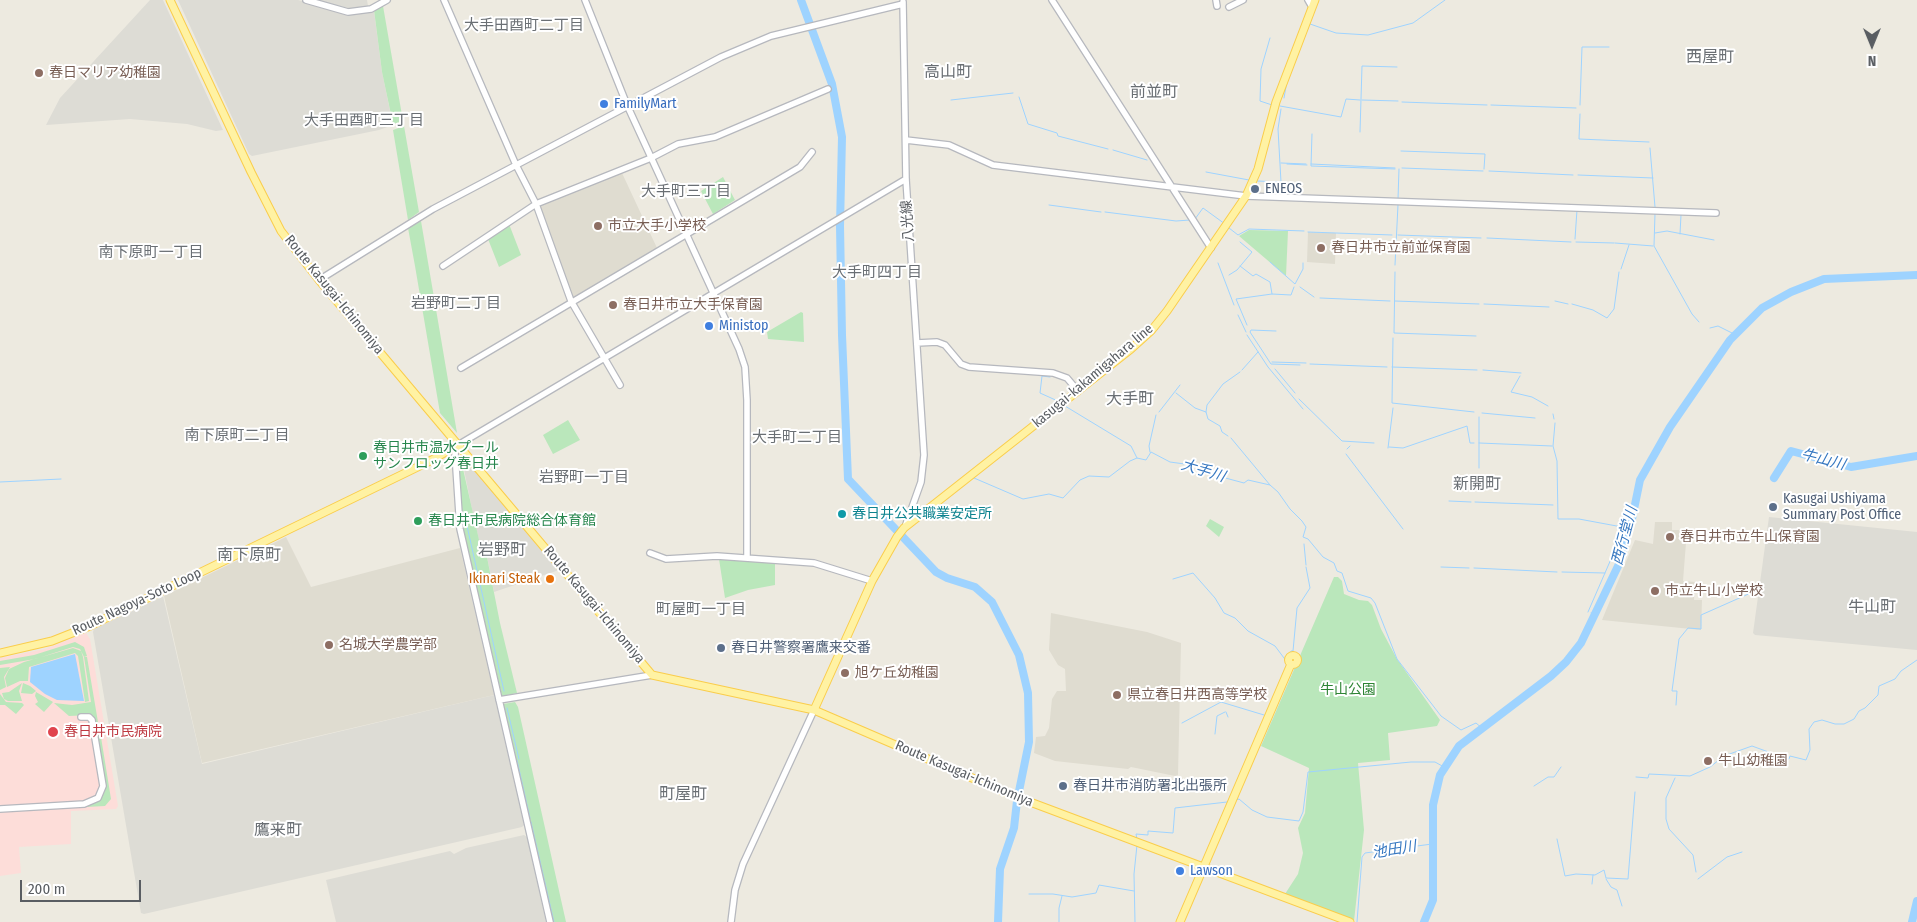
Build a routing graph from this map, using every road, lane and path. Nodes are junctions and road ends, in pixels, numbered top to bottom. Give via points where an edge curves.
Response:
1 (170, 0) edge
2 (306, 0) edge
3 (387, 0) edge
4 (444, 0) edge
5 (585, 0) edge
6 (1052, 0) edge
7 (1243, 0) edge
8 (1308, 0) edge
9 (903, 2) edge
10 (1313, 4) edge
11 (1229, 7) dead end
12 (828, 89) dead end
13 (628, 105) junction
14 (906, 140) junction
15 (812, 152) dead end
16 (651, 158) junction
17 (516, 165) junction
18 (906, 179) junction
19 (1172, 186) junction
20 (1246, 196) junction
21 (536, 204) junction
22 (1716, 213) dead end
23 (686, 234) junction
24 (1211, 248) junction
25 (443, 266) dead end
26 (319, 280) junction
27 (713, 293) junction
28 (571, 301) junction
29 (917, 343) junction
30 (604, 358) junction
31 (461, 368) dead end
32 (620, 386) dead end
33 (1078, 391) junction
34 (458, 445) junction
35 (904, 528) junction
36 (650, 553) dead end
37 (747, 557) junction
38 (872, 581) junction
39 (0, 653) edge
40 (1291, 664) dead end
41 (652, 675) junction
42 (499, 700) junction
43 (814, 710) junction
44 (81, 717) dead end
45 (0, 809) edge
46 (1205, 866) junction
47 (550, 922) edge
48 (731, 922) edge
49 (1180, 922) edge
50 (1350, 922) edge

1 - 26 main road, Route Kasugai-Ichinomiya via 282,231
2 - 3 street via 348,12 371,9
4 - 17 street
5 - 13 street
6 - 19 street
7 - 11 street
8 - 10 street
9 - 13 street via 764,38
9 - 14 street, 八光線
10 - 20 main road, kasugai-kakamigahara line via 1276,102 1258,169
12 - 16 street via 716,137 678,144
13 - 16 street
13 - 17 street
14 - 18 street, 八光線
14 - 19 street via 949,145 993,165
15 - 23 street via 800,167
16 - 21 street
16 - 23 street
17 - 21 street
17 - 26 street via 434,209
18 - 27 street
18 - 29 street, 八光線
19 - 20 street
19 - 24 street
20 - 22 street
20 - 24 main road, kasugai-kakamigahara line
21 - 25 street
21 - 28 street
23 - 27 street
23 - 28 street
24 - 33 main road, kasugai-kakamigahara line via 1151,331
26 - 34 main road, Route Kasugai-Ichinomiya
27 - 30 street
27 - 37 street via 739,349 747,381
28 - 30 street
28 - 31 street
29 - 33 street via 945,345 961,364 969,367 1052,373 1067,378
29 - 35 street, 八光線 via 924,456 921,482
30 - 32 street
30 - 34 street
33 - 35 main road, kasugai-kakamigahara line
34 - 39 main road, Route Nagoya-Soto Loop via 90,626 52,641
34 - 41 main road, Route Kasugai-Ichinomiya
34 - 42 street via 455,452 460,529
35 - 38 main road, kasugai-kakamigahara line
36 - 37 street via 666,559
37 - 38 street via 814,563
38 - 43 main road, kasugai-kakamigahara line
40 - 46 main road
41 - 42 street
41 - 43 main road, Route Kasugai-Ichinomiya
42 - 47 street
43 - 46 main road, Route Kasugai-Ichinomiya via 1017,797
43 - 48 street via 743,864 735,890
44 - 45 street via 92,720 103,786 98,798 84,804
46 - 49 main road
46 - 50 main road, Route Kasugai-Ichinomiya

